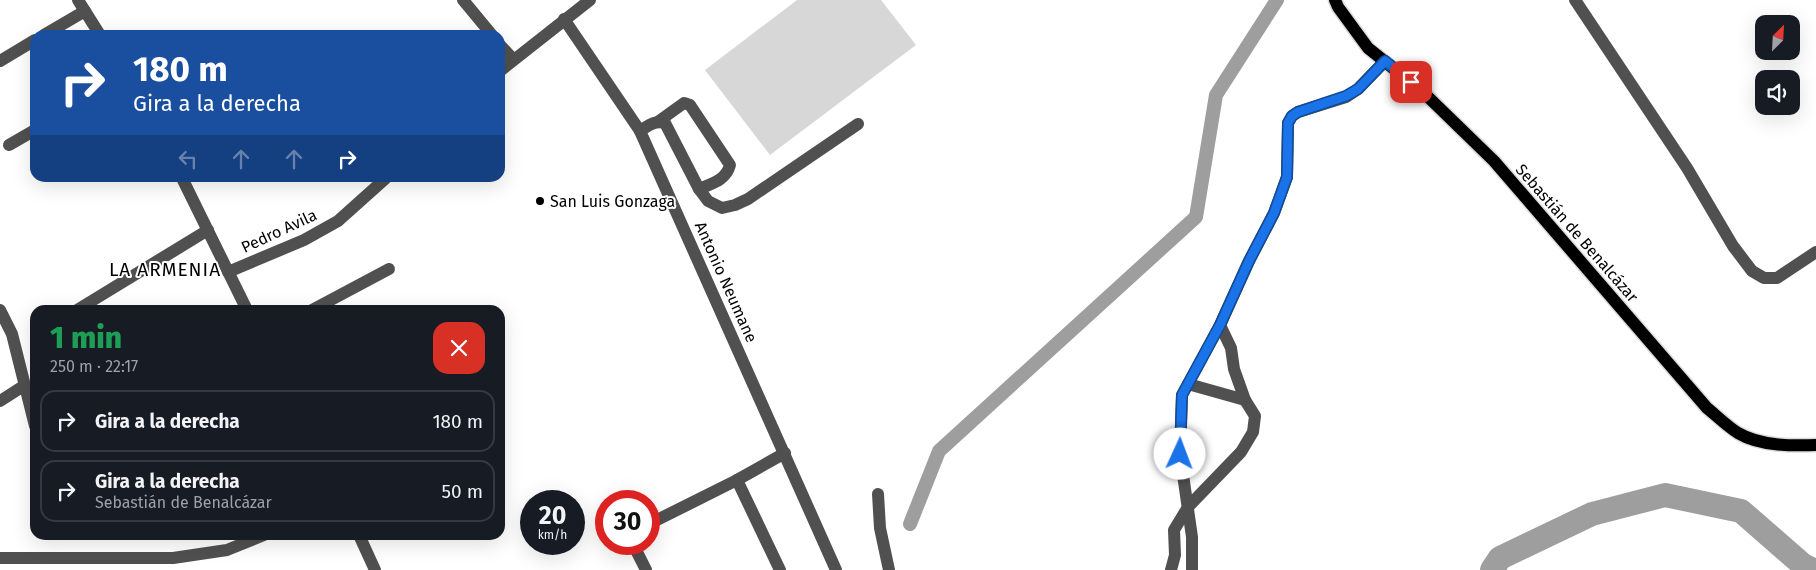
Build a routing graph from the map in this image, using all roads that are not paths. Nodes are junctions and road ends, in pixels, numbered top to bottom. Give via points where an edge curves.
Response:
1 (462, 0) edge
2 (1335, 0) edge
3 (1575, 0) edge
4 (584, 2) edge
5 (82, 5) edge
6 (564, 19) junction
7 (50, 30) edge
8 (97, 30) edge
9 (488, 30) edge
10 (30, 43) edge
11 (505, 50) edge
12 (512, 59) junction
13 (0, 61) edge
14 (1385, 61) junction
15 (505, 65) edge
16 (659, 121) junction
17 (858, 124) dead end
18 (640, 131) junction
19 (30, 133) edge
20 (10, 145) dead end
21 (184, 182) edge
22 (382, 182) edge
23 (700, 189) junction
24 (208, 230) junction
25 (1816, 252) edge
26 (389, 269) dead end
27 (228, 272) junction
28 (85, 305) edge
29 (244, 305) edge
30 (321, 305) edge
31 (0, 310) edge
32 (1220, 325) junction
33 (1188, 384) junction
34 (25, 385) junction
35 (1245, 400) junction
36 (0, 401) edge
37 (30, 406) edge
38 (1816, 445) edge
39 (785, 454) junction
40 (737, 480) junction
41 (878, 494) dead end
42 (1188, 507) junction
43 (660, 518) edge
44 (252, 540) edge
45 (361, 540) edge
46 (638, 555) edge
47 (0, 558) edge
48 (93, 564) edge
49 (375, 570) edge
50 (646, 570) edge
51 (780, 570) edge
52 (836, 570) edge
53 (889, 570) edge
54 (1171, 570) edge
55 (1192, 570) edge

1 - 9 street
2 - 14 main road, Sebastián de Benalcázar via 1368,48
3 - 25 street via 1752,271 1764,278 1777,278
4 - 6 street
5 - 7 street
5 - 8 street
6 - 12 street
6 - 18 street, Antonio Neumane
10 - 13 street
11 - 12 street
12 - 15 street
14 - 32 street via 1358,89 1292,116 1288,123 1287,177 1274,213
14 - 38 main road, Sebastián de Benalcázar via 1424,93 1494,161 1707,408 1739,433 1753,439
16 - 18 street
16 - 23 street via 665,123
16 - 23 street via 684,103 690,106 730,165 722,179
17 - 23 street via 735,205 722,208 708,201
18 - 39 street, Antonio Neumane
19 - 20 street
21 - 24 street
22 - 27 street, Pedro Avila via 338,221 304,240
24 - 27 street
24 - 28 street
26 - 30 street
27 - 29 street
31 - 34 street via 12,334
32 - 33 street
32 - 35 street
33 - 35 street
33 - 42 street via 1182,395 1180,454
34 - 36 street
34 - 37 street
35 - 42 street via 1255,416 1254,432 1241,452
39 - 40 street
39 - 52 street, Antonio Neumane
40 - 43 street
40 - 51 street
41 - 53 street via 880,528
42 - 54 street via 1174,530 1175,555
42 - 55 street
44 - 48 street via 227,550
45 - 49 street
46 - 50 street
47 - 48 street

